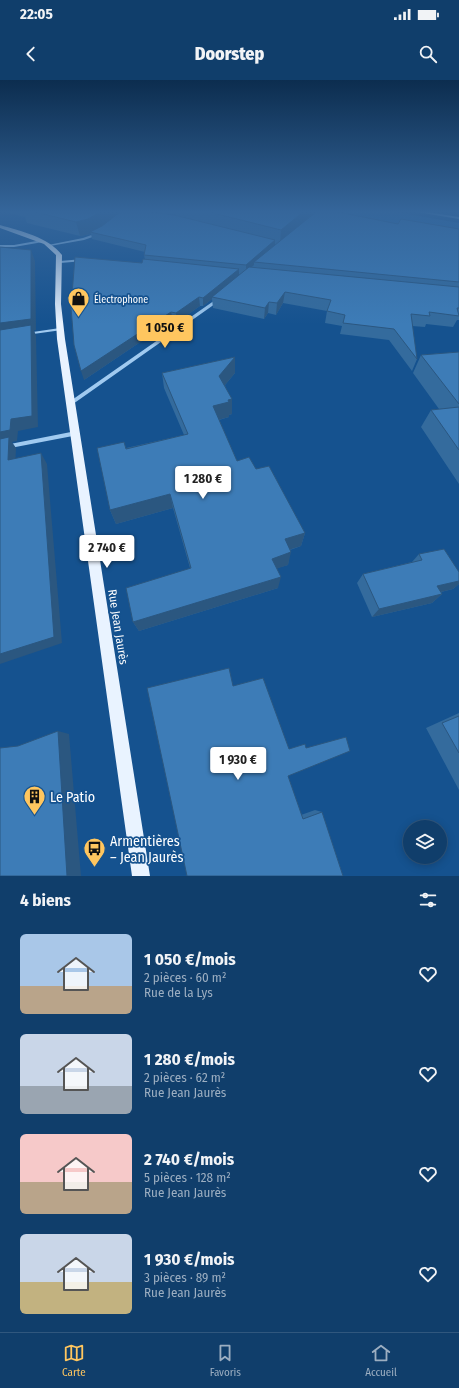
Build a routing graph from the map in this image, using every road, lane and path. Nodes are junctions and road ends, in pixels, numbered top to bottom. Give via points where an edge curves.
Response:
1 (54, 249) edge
2 (86, 260) edge
3 (60, 262) junction
4 (224, 296) edge
5 (60, 329) junction
6 (20, 335) edge
7 (71, 403) junction
8 (76, 433) junction
9 (0, 448) edge
10 (141, 876) edge

1 - 3 main road
2 - 3 street
3 - 5 main road, Rue Jean Jaurès
4 - 7 street
5 - 6 street
5 - 7 main road, Rue Jean Jaurès
7 - 8 main road, Rue Jean Jaurès
8 - 9 street
8 - 10 main road, Rue Jean Jaurès

